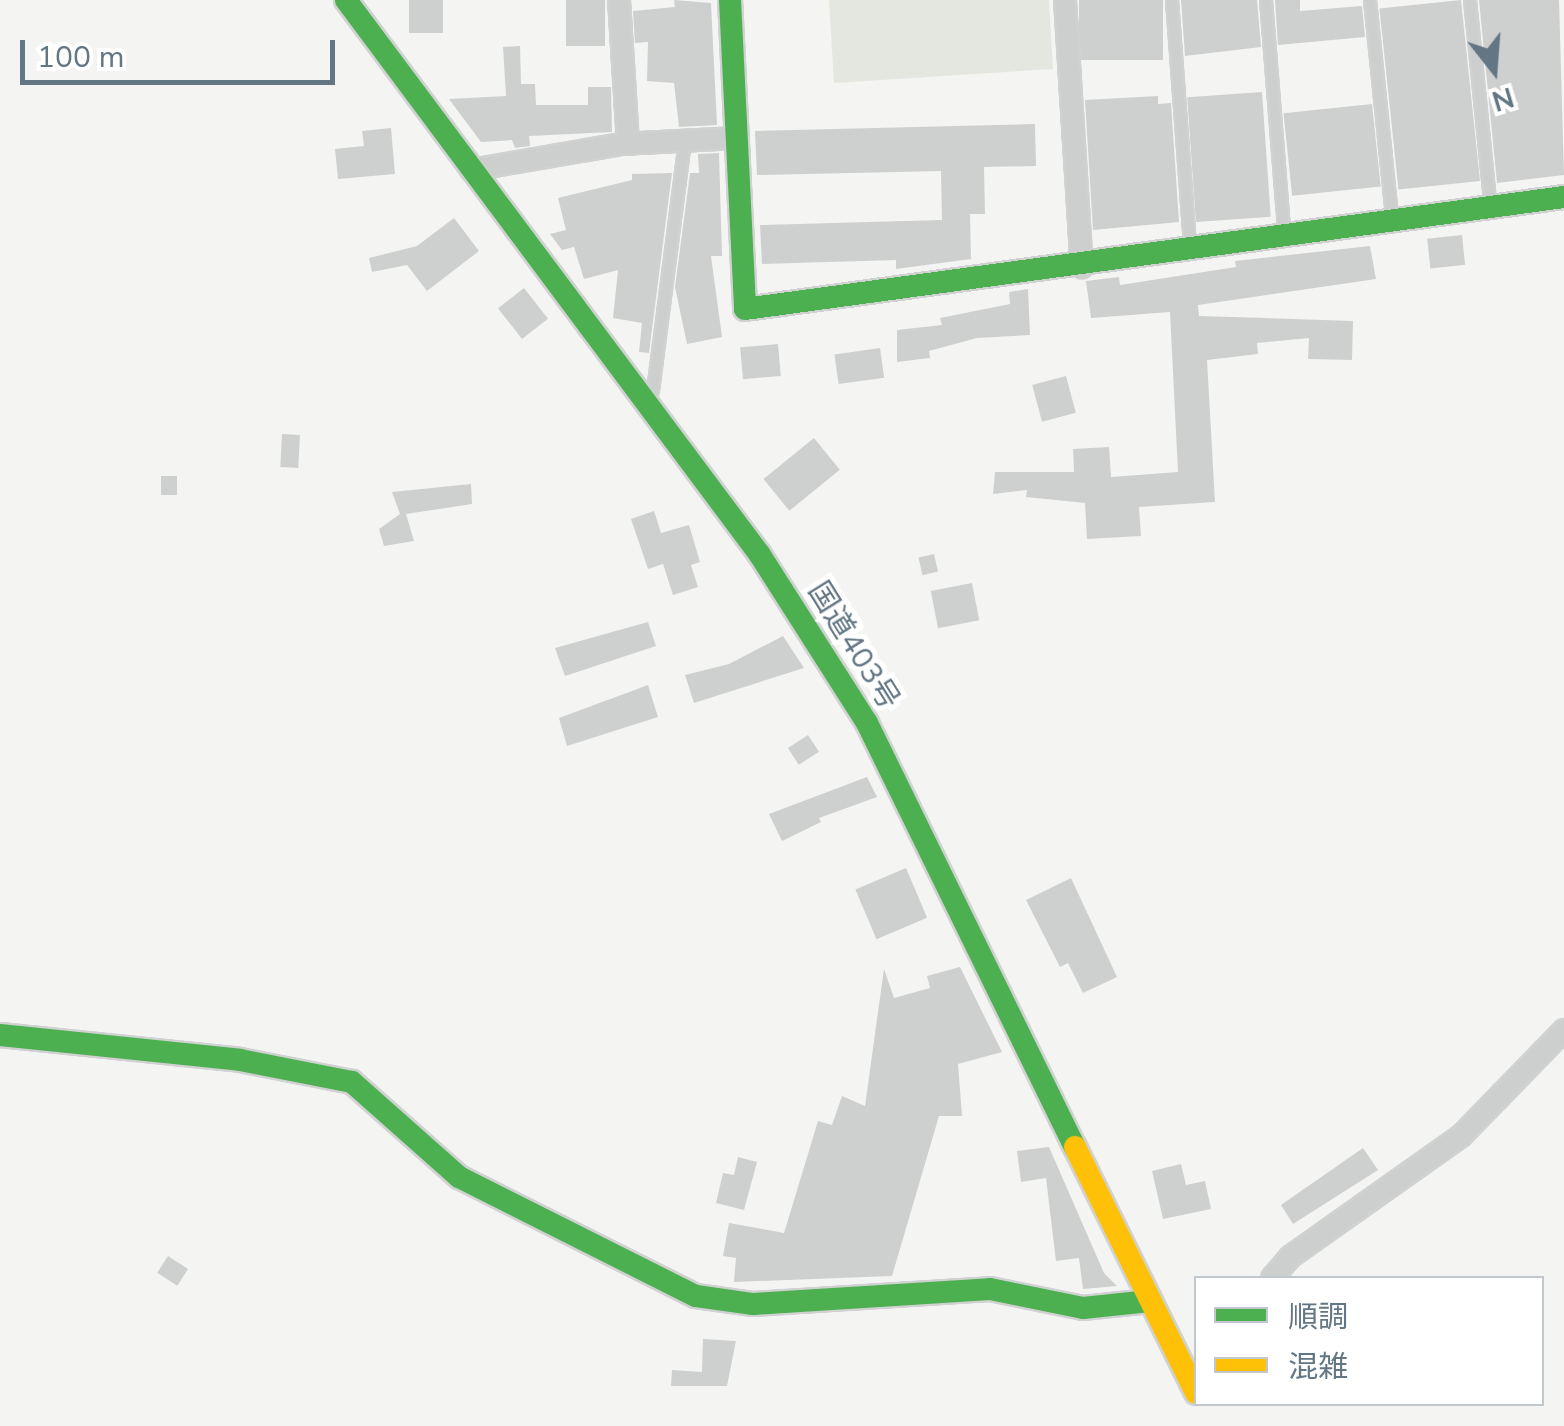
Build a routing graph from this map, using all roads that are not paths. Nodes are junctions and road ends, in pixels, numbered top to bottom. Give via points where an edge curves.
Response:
1 (346, 0) edge
2 (619, 0) edge
3 (730, 0) edge
4 (1065, 0) edge
5 (1172, 0) edge
6 (1266, 0) edge
7 (1370, 0) edge
8 (1470, 0) edge
9 (737, 138) junction
10 (686, 141) junction
11 (628, 144) junction
12 (472, 170) junction
13 (1564, 197) edge
14 (1491, 208) junction
15 (1393, 223) junction
16 (1285, 236) junction
17 (1190, 248) junction
18 (1082, 266) junction
19 (651, 412) junction
20 (1564, 1030) edge
21 (0, 1035) edge
22 (1274, 1276) edge
23 (1150, 1302) junction
24 (1193, 1376) edge

1 - 12 main road, 国道403号
2 - 11 street
3 - 9 main road
4 - 18 street
5 - 17 lane
6 - 16 lane
7 - 15 lane
8 - 14 lane
9 - 10 street
9 - 18 main road via 746,309
10 - 11 street
10 - 19 lane
11 - 12 street
12 - 19 main road, 国道403号
13 - 14 main road
14 - 15 main road
15 - 16 main road
16 - 17 main road
17 - 18 main road
19 - 23 main road, 国道403号 via 760,555 867,723
20 - 22 street via 1461,1136 1290,1257
21 - 23 main road via 240,1060 352,1082 459,1178 696,1296 753,1304 990,1289 1082,1308
23 - 24 main road, 国道403号

